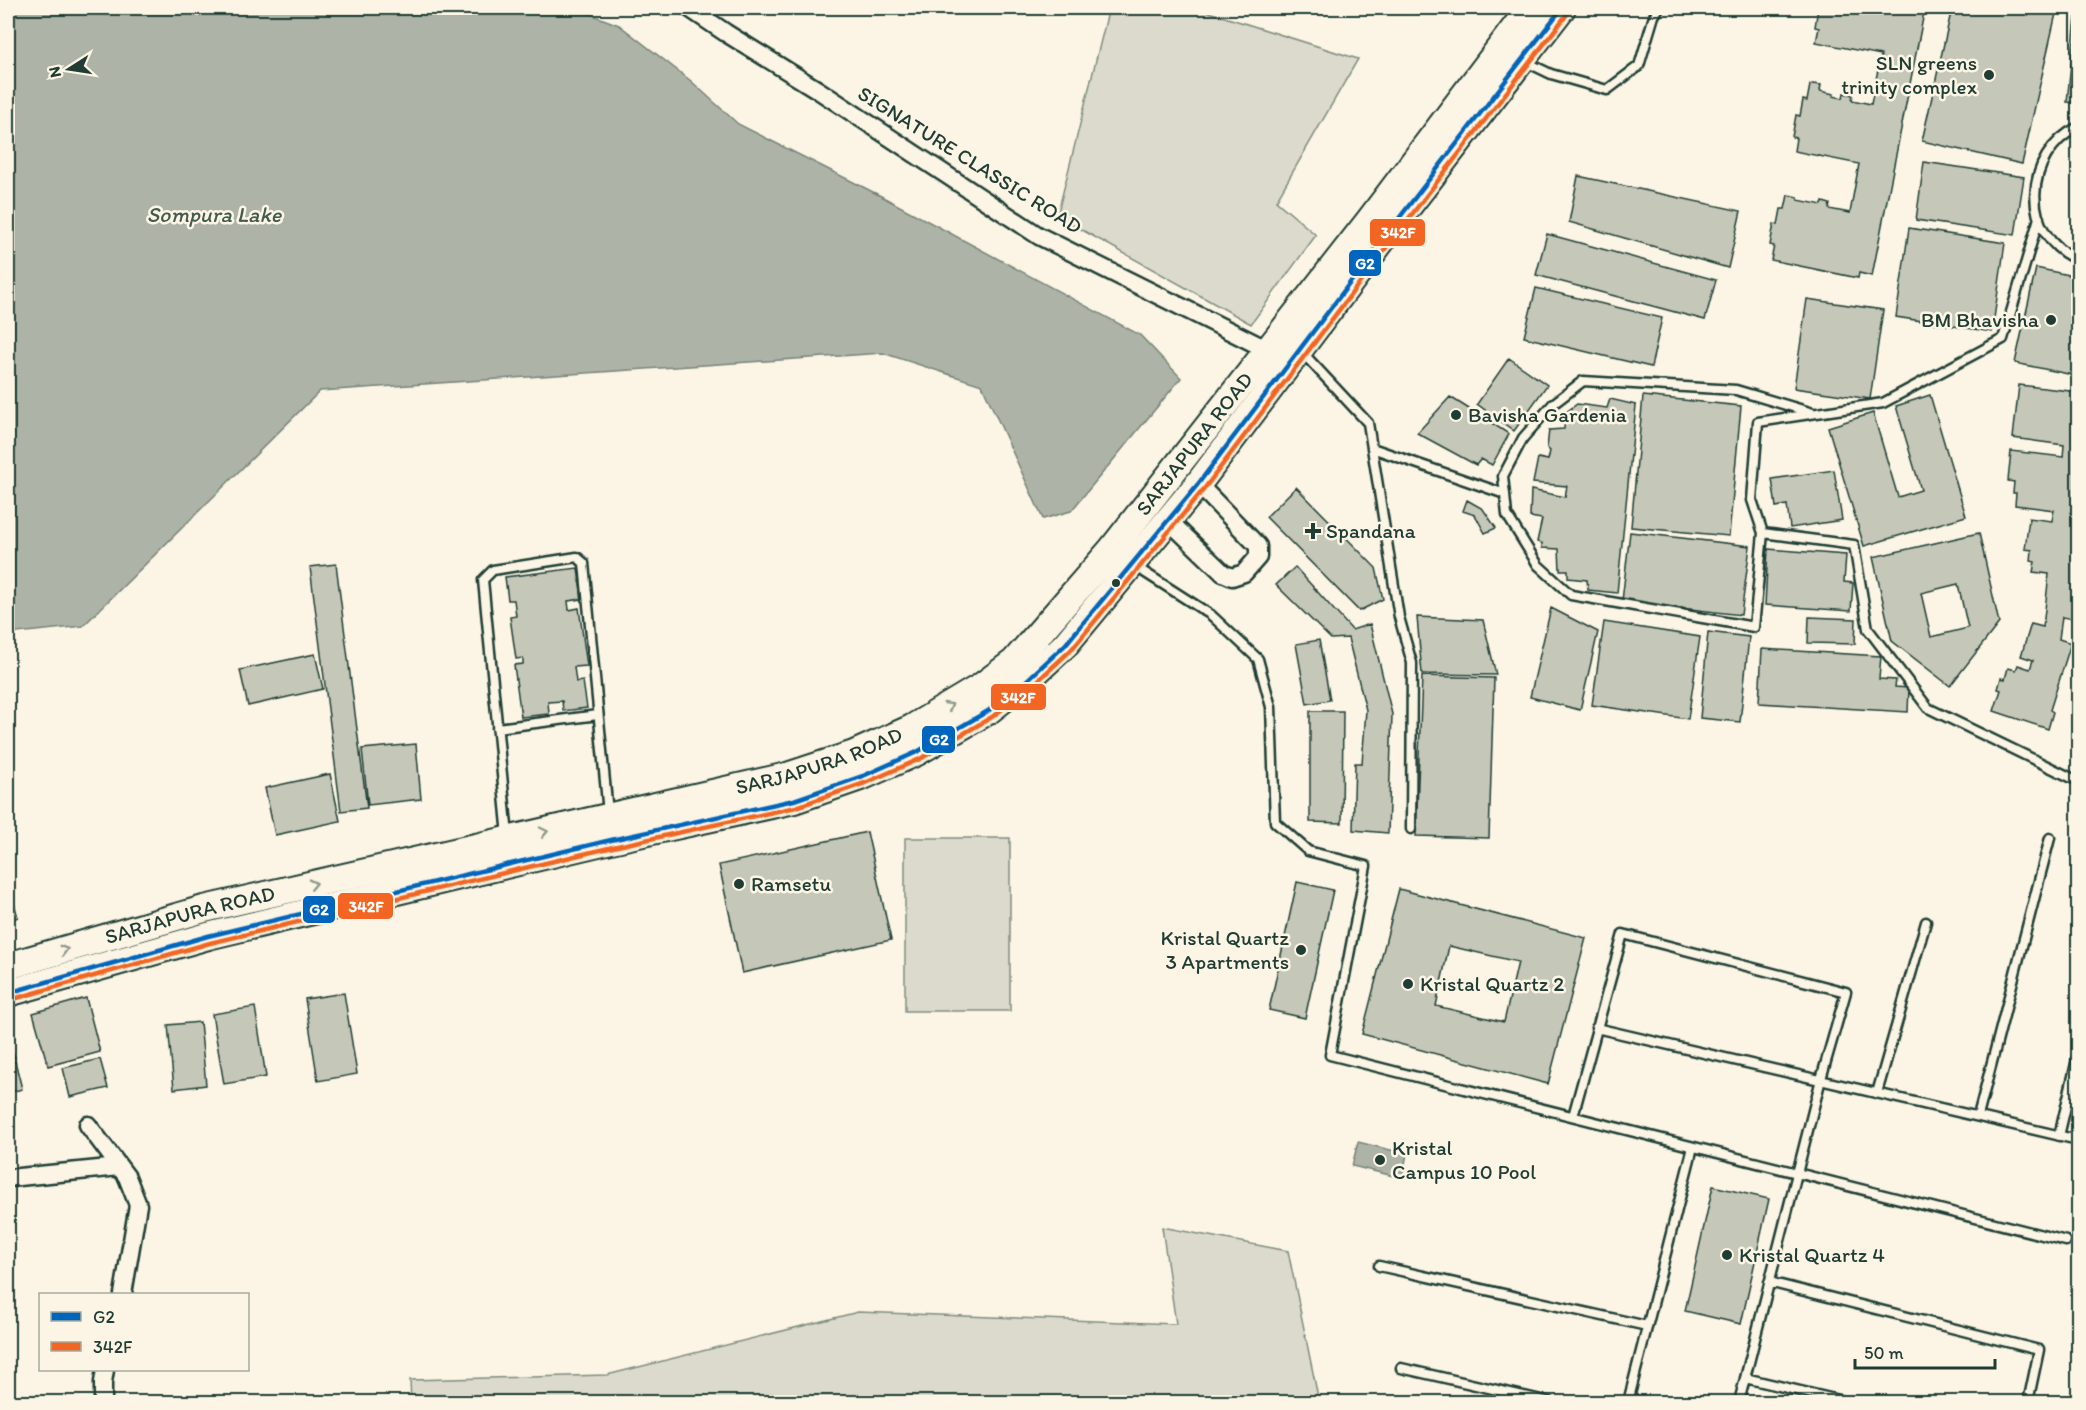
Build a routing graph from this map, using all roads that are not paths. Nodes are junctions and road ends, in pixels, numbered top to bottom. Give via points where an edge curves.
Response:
1 (689, 8) edge
2 (1530, 8) edge
3 (1562, 8) edge
4 (1659, 8) edge
5 (1521, 60) junction
6 (2079, 127) edge
7 (2039, 218) junction
8 (1378, 228) junction
9 (2079, 260) edge
10 (1268, 350) junction
11 (1300, 350) junction
12 (1813, 413) junction
13 (1372, 448) junction
14 (1198, 484) junction
15 (1505, 494) junction
16 (1168, 520) junction
17 (1763, 533) junction
18 (1112, 549) junction
19 (1132, 565) junction
20 (598, 715) junction
21 (497, 728) junction
22 (2079, 781) edge
23 (608, 818) junction
24 (1411, 829) dead end
25 (2050, 838) dead end
26 (508, 839) junction
27 (437, 868) junction
28 (1926, 922) dead end
29 (8, 966) edge
30 (8, 993) edge
31 (1596, 1028) junction
32 (2079, 1054) edge
33 (1821, 1079) junction
34 (1877, 1093) junction
35 (1574, 1116) junction
36 (1978, 1116) junction
37 (88, 1125) dead end
38 (2059, 1136) junction
39 (2079, 1140) edge
40 (1693, 1147) junction
41 (119, 1167) junction
42 (1797, 1173) junction
43 (9, 1178) edge
44 (2066, 1241) dead end
45 (1380, 1266) dead end
46 (1769, 1282) junction
47 (123, 1293) edge
48 (1647, 1326) junction
49 (1401, 1368) dead end
50 (105, 1371) edge
51 (1745, 1378) junction
52 (103, 1402) edge
53 (1550, 1402) edge
54 (1628, 1402) edge
55 (1739, 1402) edge
56 (1847, 1402) edge
57 (2028, 1402) edge

1 - 10 street, SIGNATURE CLASSIC ROAD via 1039,236
2 - 8 main road, SARJAPURA ROAD
3 - 5 main road, SARJAPURA ROAD
4 - 5 lane via 1639,66 1607,90 1551,74
5 - 8 main road, SARJAPURA ROAD
6 - 7 lane via 2049,149 2038,170 2034,194
7 - 9 lane via 2050,240
7 - 12 lane via 2003,339 1882,403
8 - 10 main road, SARJAPURA ROAD
8 - 11 main road, SARJAPURA ROAD
10 - 18 main road, SARJAPURA ROAD
11 - 13 lane via 1368,423
11 - 14 main road, SARJAPURA ROAD
12 - 15 lane via 1736,390 1583,381 1553,404 1523,438 1503,476
12 - 17 lane via 1758,422 1752,500
13 - 15 lane
13 - 24 lane via 1399,617 1412,663
14 - 16 main road, SARJAPURA ROAD
14 - 16 street via 1258,546 1258,557 1244,573 1232,578
15 - 17 lane via 1507,515 1538,565 1571,595 1754,627
16 - 19 main road, SARJAPURA ROAD
17 - 22 lane via 1854,545 1868,629 1928,708
18 - 19 main road
23 -> 18 main road, SARJAPURA ROAD via 787,776 854,754 912,728 1014,662
19 - 27 main road, SARJAPURA ROAD via 1065,645 1025,682 988,711 917,752 863,776 794,800 611,840
19 - 35 lane via 1210,615 1258,660 1271,707 1275,822 1308,851 1366,866 1330,1055
20 - 21 lane
20 - 21 lane via 584,563 577,557 493,570 483,580
20 - 23 lane
21 - 26 lane
26 -> 23 main road, SARJAPURA ROAD
25 - 36 lane
26 - 27 main road, SARJAPURA ROAD
29 -> 27 main road, SARJAPURA ROAD via 204,909
27 - 30 main road, SARJAPURA ROAD
28 - 34 lane
31 - 33 lane
31 - 33 lane via 1623,934 1846,992
31 - 35 lane
32 - 38 lane
33 - 34 lane
33 - 42 lane
34 - 36 lane
35 - 40 lane
36 - 38 lane
37 - 41 street
38 - 39 lane
40 - 42 lane
40 - 48 lane
41 - 43 street
41 - 47 street via 138,1205
42 - 44 lane
42 - 46 lane
45 - 48 lane
46 - 51 lane
46 - 57 lane via 2039,1350
48 - 54 lane
49 - 53 lane
50 - 52 street
51 - 55 lane
51 - 56 lane

